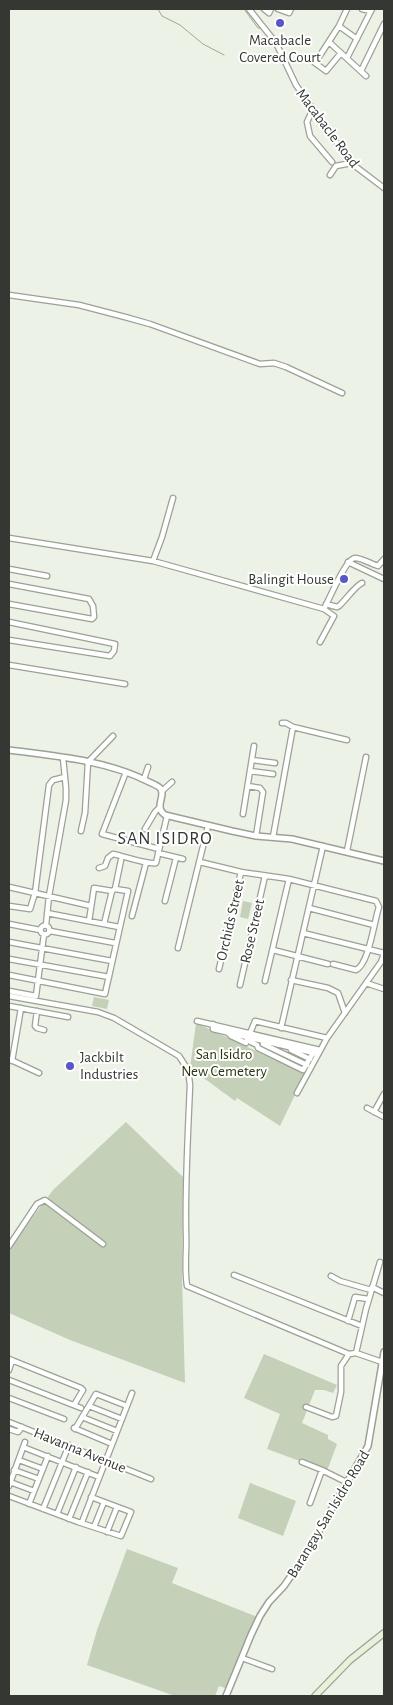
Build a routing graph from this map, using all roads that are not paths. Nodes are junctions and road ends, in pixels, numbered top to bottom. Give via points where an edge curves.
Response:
1 (249, 9) edge
2 (264, 9) edge
3 (271, 9) edge
4 (278, 9) edge
5 (291, 9) edge
6 (347, 9) edge
7 (362, 9) edge
8 (371, 10) edge
9 (384, 24) edge
10 (339, 26) junction
11 (357, 38) junction
12 (329, 42) junction
13 (341, 53) junction
14 (347, 58) junction
15 (361, 71) junction
16 (366, 76) dead end
17 (313, 110) junction
18 (332, 162) dead end
19 (351, 163) junction
20 (330, 175) dead end
21 (384, 188) edge
22 (9, 295) edge
23 (342, 393) dead end
24 (173, 498) dead end
25 (9, 538) edge
26 (384, 558) edge
27 (153, 561) junction
28 (348, 562) junction
29 (9, 570) edge
30 (47, 576) dead end
31 (384, 579) edge
32 (362, 583) dead end
33 (9, 584) edge
34 (9, 604) edge
35 (325, 606) junction
36 (9, 622) edge
37 (9, 640) edge
38 (320, 642) dead end
39 (9, 665) edge
40 (125, 684) dead end
41 (282, 723) dead end
42 (292, 727) junction
43 (113, 736) dead end
44 (347, 740) dead end
45 (254, 746) dead end
46 (9, 750) edge
47 (366, 757) dead end
48 (63, 758) junction
49 (252, 760) junction
50 (88, 762) junction
51 (275, 763) dead end
52 (148, 767) dead end
53 (250, 771) junction
54 (126, 772) junction
55 (273, 774) dead end
56 (65, 777) junction
57 (144, 779) junction
58 (172, 782) dead end
59 (248, 786) junction
60 (162, 791) junction
61 (160, 807) junction
62 (243, 814) dead end
63 (168, 816) junction
64 (208, 826) junction
65 (145, 829) dead end
66 (81, 831) dead end
67 (256, 836) junction
68 (273, 837) junction
69 (323, 846) junction
70 (158, 851) junction
71 (347, 851) junction
72 (176, 858) junction
73 (182, 859) dead end
74 (120, 860) dead end
75 (384, 861) edge
76 (200, 862) junction
77 (146, 863) junction
78 (99, 868) dead end
79 (241, 872) junction
80 (264, 876) junction
81 (289, 879) junction
82 (314, 885) junction
83 (9, 887) edge
84 (114, 890) junction
85 (35, 893) junction
86 (49, 896) junction
87 (165, 901) dead end
88 (9, 906) edge
89 (91, 906) junction
90 (308, 908) junction
91 (47, 914) junction
92 (132, 916) dead end
93 (89, 921) junction
94 (9, 924) edge
95 (104, 924) junction
96 (46, 925) junction
97 (374, 925) junction
98 (119, 927) junction
99 (40, 930) junction
100 (50, 931) junction
101 (302, 932) junction
102 (44, 934) junction
103 (9, 942) edge
104 (115, 942) junction
105 (42, 948) junction
106 (178, 948) dead end
107 (369, 948) junction
108 (273, 950) junction
109 (384, 953) edge
110 (297, 956) junction
111 (9, 959) edge
112 (112, 961) junction
113 (382, 963) edge
114 (40, 965) junction
115 (219, 969) dead end
116 (9, 975) edge
117 (108, 977) junction
118 (38, 980) junction
119 (291, 980) junction
120 (265, 981) dead end
121 (366, 983) junction
122 (240, 985) dead end
123 (384, 989) edge
124 (9, 991) edge
125 (9, 996) edge
126 (9, 1006) edge
127 (21, 1008) junction
128 (37, 1011) junction
129 (345, 1013) junction
130 (68, 1017) dead end
131 (197, 1021) dead end
132 (281, 1028) junction
133 (44, 1030) dead end
134 (229, 1031) junction
135 (250, 1038) junction
136 (327, 1038) junction
137 (271, 1043) junction
138 (287, 1046) junction
139 (306, 1049) junction
140 (280, 1051) junction
141 (268, 1053) junction
142 (317, 1053) junction
143 (276, 1057) junction
144 (310, 1059) junction
145 (11, 1060) edge
146 (307, 1065) junction
147 (39, 1073) dead end
148 (297, 1093) dead end
149 (384, 1094) edge
150 (367, 1108) dead end
151 (374, 1112) junction
152 (384, 1118) edge
153 (103, 1244) dead end
154 (9, 1246) edge
155 (380, 1262) dead end
156 (234, 1275) dead end
157 (331, 1276) dead end
158 (371, 1288) junction
159 (384, 1293) edge
160 (368, 1299) junction
161 (348, 1321) junction
162 (362, 1326) junction
163 (384, 1352) edge
164 (356, 1353) junction
165 (349, 1354) junction
166 (10, 1359) edge
167 (382, 1362) junction
168 (9, 1370) edge
169 (382, 1371) edge
170 (9, 1380) edge
171 (132, 1393) dead end
172 (9, 1398) edge
173 (74, 1405) junction
174 (89, 1406) junction
175 (127, 1406) junction
176 (306, 1407) dead end
177 (81, 1408) dead end
178 (82, 1417) junction
179 (64, 1419) dead end
180 (122, 1419) junction
181 (9, 1422) edge
182 (22, 1427) junction
183 (9, 1429) edge
184 (117, 1431) junction
185 (25, 1442) dead end
186 (112, 1444) junction
187 (68, 1445) junction
188 (23, 1447) junction
189 (48, 1456) junction
190 (18, 1460) junction
191 (106, 1460) junction
192 (62, 1462) junction
193 (302, 1462) dead end
194 (76, 1467) junction
195 (43, 1469) junction
196 (14, 1470) junction
197 (322, 1470) junction
198 (88, 1472) junction
199 (99, 1476) junction
200 (151, 1479) dead end
201 (38, 1480) junction
202 (348, 1483) junction
203 (10, 1484) edge
204 (34, 1491) junction
205 (9, 1496) edge
206 (91, 1497) junction
207 (104, 1502) junction
208 (310, 1503) dead end
209 (29, 1504) junction
210 (117, 1506) junction
211 (42, 1509) junction
212 (56, 1514) junction
213 (69, 1519) junction
214 (82, 1522) junction
215 (94, 1527) junction
216 (108, 1532) junction
217 (384, 1633) edge
218 (242, 1658) junction
219 (272, 1669) dead end
220 (226, 1696) edge
221 (315, 1696) edge

1 - 17 street, Macabacle Road via 276,44 296,85
2 - 3 street via 269,13
4 - 5 street via 289,13
6 - 10 street
7 - 8 street
8 - 11 street
9 - 15 street
10 - 11 street
10 - 12 street
11 - 14 street
12 - 13 street
12 - 13 street via 316,60 317,65 326,71
13 - 14 street
14 - 15 street
15 - 16 street
17 - 18 street via 307,122 310,136
17 - 19 street, Macabacle Road
19 - 20 street via 336,166
19 - 21 street, Macabacle Road
22 - 23 street via 80,305 133,319 260,364 274,363 286,367
24 - 27 street
25 - 27 street
26 - 28 street via 378,566 356,558
27 - 35 street
28 - 31 street
28 - 35 street
29 - 30 street
32 - 35 street via 339,606
33 - 34 street via 89,599 94,617
35 - 38 street via 334,616
36 - 37 street via 115,644 110,656
39 - 40 street
41 - 42 street
42 - 44 street
42 - 68 street
43 - 50 street
45 - 49 street
46 - 48 street
47 - 71 street
48 - 50 street
48 - 56 street
49 - 51 street
49 - 53 street
50 - 54 street
50 - 66 street
52 - 57 street
53 - 55 street
53 - 59 street
54 - 57 street
54 - 70 street via 102,834
56 - 85 street via 53,780 49,785
56 - 86 street via 66,800
57 - 60 street
58 - 60 street
59 - 62 street
59 - 67 street via 262,790
60 - 61 street
61 - 63 street via 161,812
61 - 65 street
63 - 64 street
63 - 70 street
64 - 67 street
64 - 76 street
67 - 68 street
68 - 69 street
69 - 71 street
69 - 82 street
70 - 72 street
70 - 77 street via 156,863
71 - 75 street
72 - 73 street
72 - 87 street
74 - 84 street
76 - 79 street
76 - 106 street
77 - 78 street via 113,854 105,866
77 - 92 street
79 - 80 street
79 - 115 street, Orchids Street
80 - 81 street
80 - 122 street, Rose Street
81 - 82 street
81 - 108 street
82 - 90 street
82 - 97 street via 376,901 379,907
83 - 85 street
84 - 89 street via 94,888
84 - 95 street
84 - 98 street via 128,891
85 - 86 street
85 - 88 street via 30,910
86 - 89 street
86 - 91 street
89 - 93 street
90 - 97 street
90 - 101 street
91 - 93 street
91 - 96 street
93 - 95 street
94 - 99 street
95 - 98 street
96 - 99 street
96 - 100 street
97 - 107 street
98 - 104 street
99 - 102 street
100 - 102 street
100 - 104 street
101 - 107 street
101 - 110 street
102 - 105 street
103 - 105 street
104 - 112 street
105 - 112 street
105 - 114 street
107 - 109 street
107 - 110 street via 356,970
108 - 110 street
108 - 120 street
109 - 113 street
110 - 119 street
111 - 114 street
112 - 117 street
113 - 121 street
114 - 117 street
114 - 118 street
116 - 118 street
117 - 118 street via 105,994
118 - 124 street via 36,996
119 - 129 street via 338,993
119 - 132 street
121 - 123 street
121 - 129 street
125 - 165 street via 98,1012 179,1056 190,1078 184,1256 187,1286
126 - 127 street
127 - 128 street
127 - 145 street
128 - 130 street
128 - 133 street via 35,1026
129 - 136 street
131 - 134 street
132 - 135 street via 255,1021
132 - 136 street
134 - 135 street
134 - 135 street via 231,1036 246,1042
135 - 137 street
135 - 137 street
135 - 141 street
136 - 142 street
137 - 138 street
137 - 140 street
137 - 141 street
138 - 139 street
138 - 140 street
138 - 144 street
139 - 142 street
139 - 142 street
140 - 143 street
140 - 146 street
141 - 143 street
142 - 144 street
142 - 148 street
143 - 146 street via 303,1070
144 - 146 street
145 - 147 street
149 - 151 street
150 - 151 street
151 - 152 street
153 - 154 street via 45,1200 37,1204
155 - 158 street
156 - 161 street
157 - 158 street
158 - 159 street
158 - 160 street
160 - 161 street via 354,1298
160 - 162 street
161 - 162 street
162 - 164 street
163 - 167 street, Barangay San Isidro Road
164 - 165 street
164 - 167 street
165 - 176 street via 341,1368 336,1416
166 - 168 street
166 - 173 street via 82,1388
167 - 169 street, Barangay San Isidro Road
169 - 202 street, Barangay San Isidro Road via 370,1439
170 - 173 street
171 - 175 street
172 - 179 street
173 - 177 street
174 - 175 street via 96,1394
174 - 178 street
174 - 180 street
175 - 180 street
178 - 184 street
178 - 186 street via 74,1428
180 - 184 street
181 - 182 street, Havanna Avenue
182 - 183 street via 19,1432
182 - 187 street, Havanna Avenue
184 - 186 street
185 - 188 street
186 - 191 street
187 - 191 street, Havanna Avenue
187 - 192 street
188 - 189 street
188 - 190 street
189 - 192 street
189 - 195 street
190 - 195 street
190 - 196 street
191 - 199 street
191 - 200 street, Havanna Avenue
192 - 194 street
192 - 211 street
193 - 197 street
194 - 198 street
194 - 212 street
195 - 201 street
196 - 201 street
196 - 203 street
197 - 202 street
197 - 208 street
198 - 199 street
198 - 213 street
199 - 206 street
201 - 204 street
202 - 218 street, Barangay San Isidro Road via 304,1557 264,1610
203 - 204 street
204 - 209 street
205 - 209 street
206 - 207 street
206 - 214 street
207 - 210 street
207 - 215 street
209 - 211 street
210 - 216 street
210 - 216 street via 131,1512 120,1536
211 - 212 street
212 - 213 street
213 - 214 street
214 - 215 street
215 - 216 street
217 - 221 main road via 356,1654
218 - 219 street
218 - 220 street, Barangay San Isidro Road

